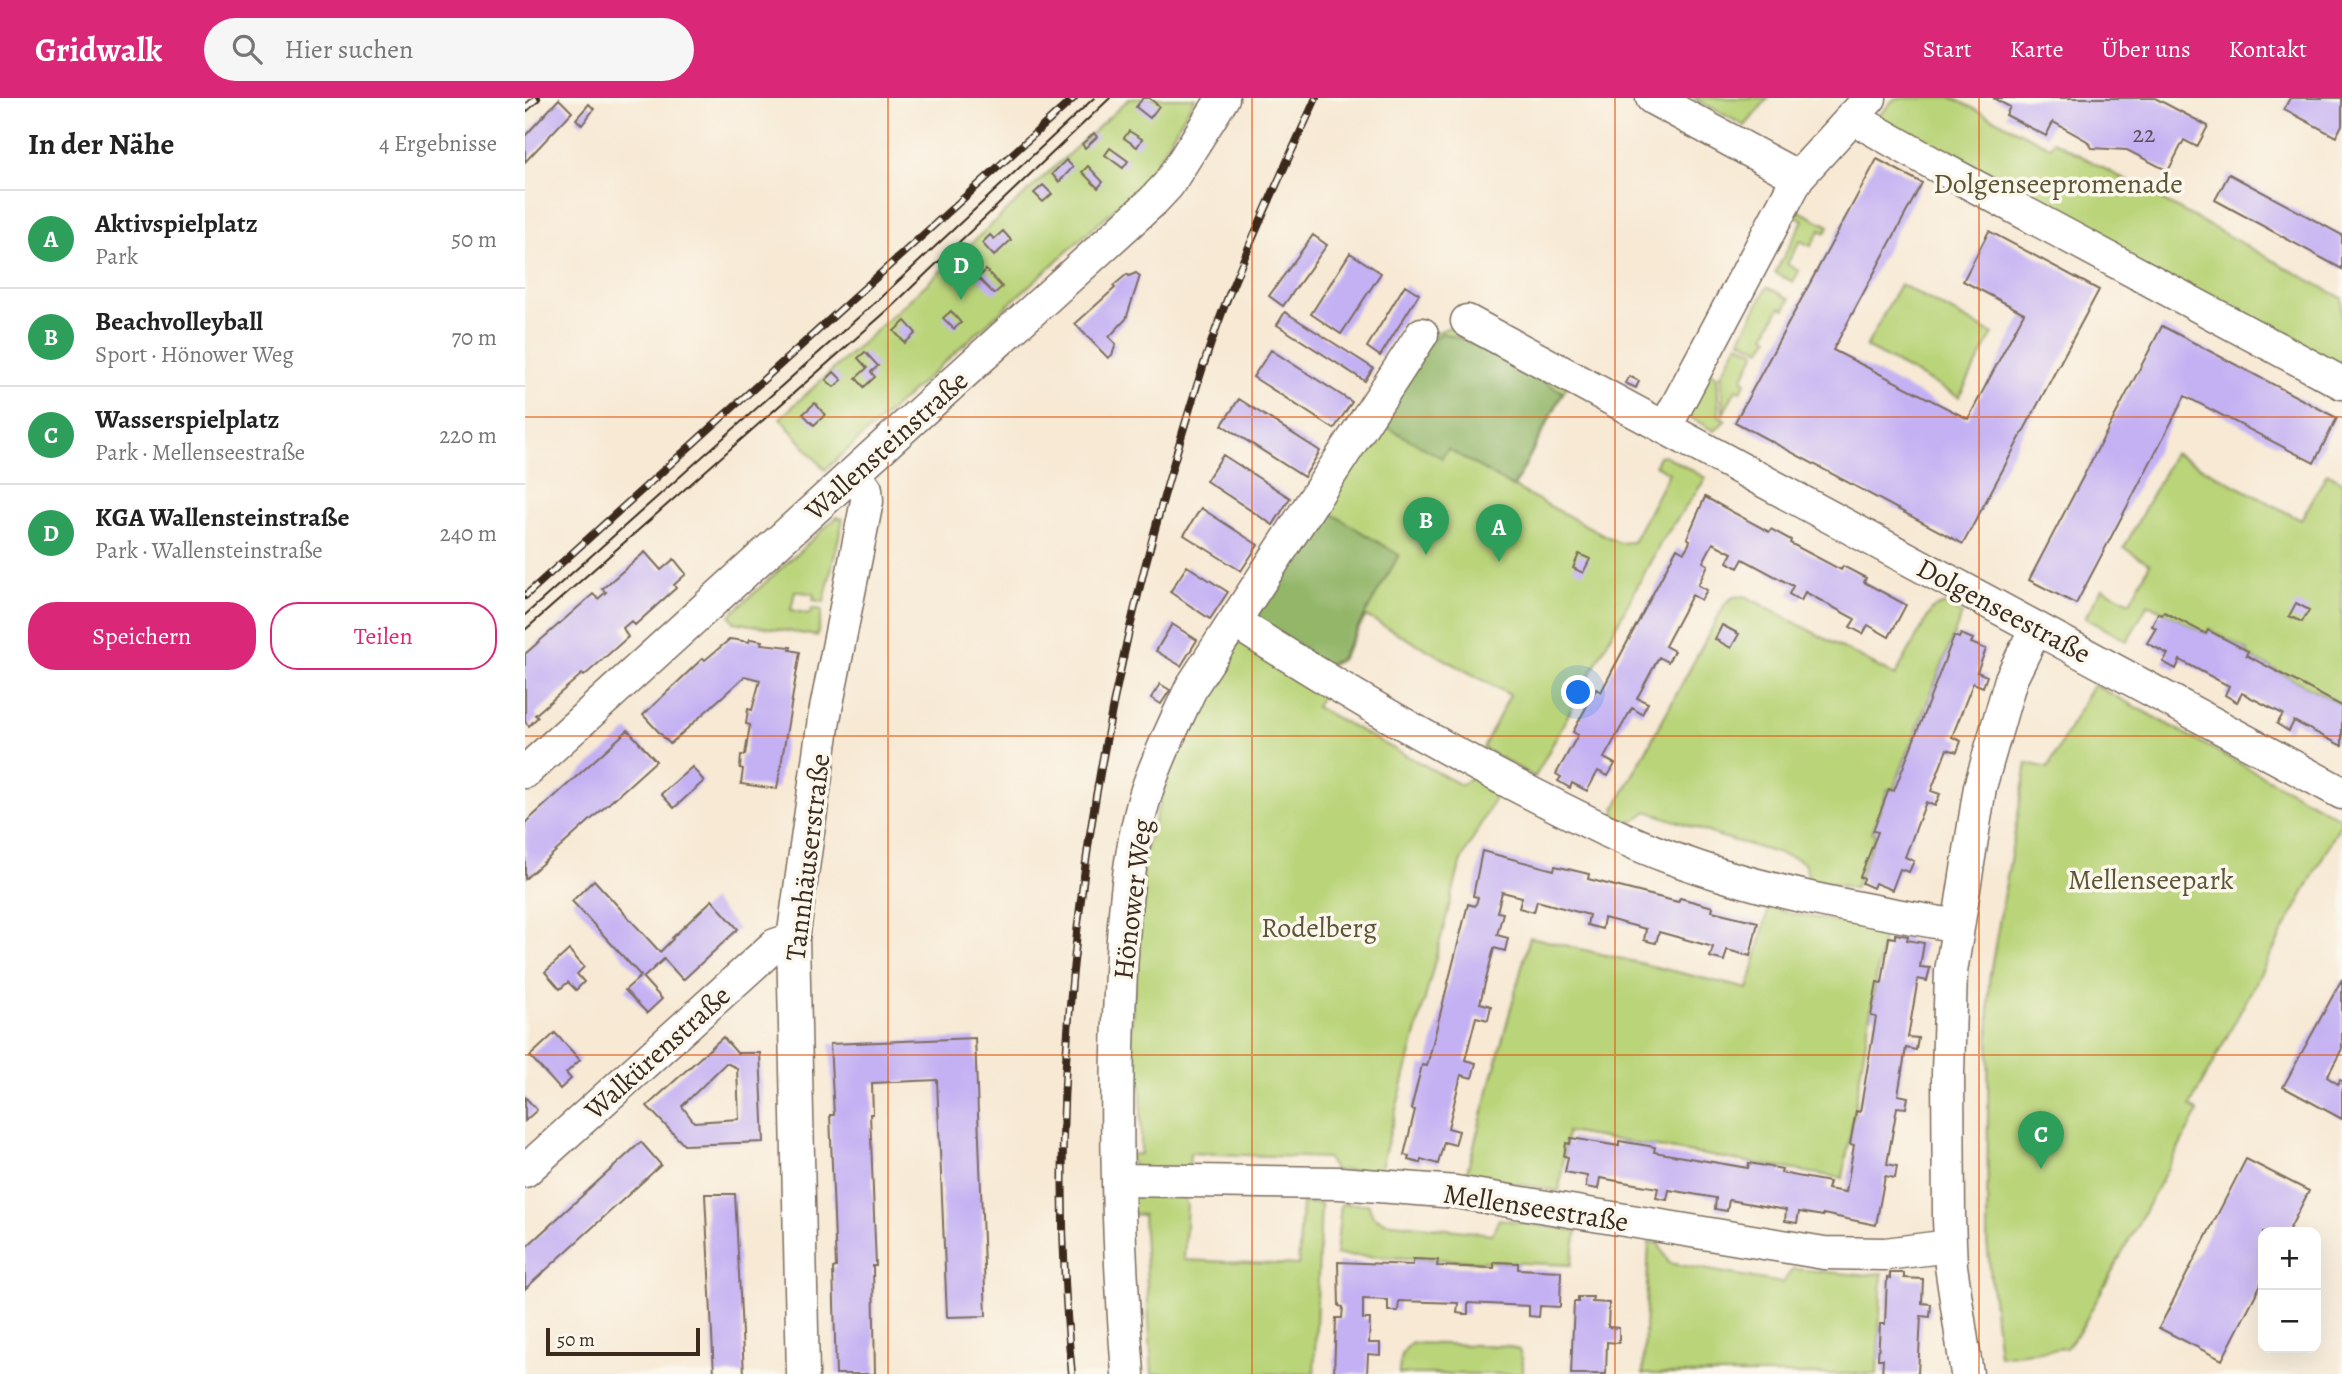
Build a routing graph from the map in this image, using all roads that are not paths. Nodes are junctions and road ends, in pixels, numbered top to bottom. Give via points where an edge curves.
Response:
1 (1223, 98) edge
2 (1652, 98) edge
3 (1860, 108) edge
4 (1798, 177) junction
5 (1467, 321) dead end
6 (1422, 334) dead end
7 (2342, 383) edge
8 (1665, 428) junction
9 (855, 474) junction
10 (1235, 622) junction
11 (2036, 628) junction
12 (525, 772) edge
13 (2342, 793) edge
14 (1958, 926) junction
15 (793, 939) junction
16 (525, 1171) edge
17 (1119, 1180) junction
18 (1950, 1246) junction
19 (803, 1374) edge
20 (1128, 1374) edge
21 (1967, 1374) edge

1 - 9 street, Wallensteinstraße via 1153,201
2 - 4 street
3 - 4 street
3 - 7 street via 1917,156
4 - 8 street
5 - 8 street, Dolgenseestraße
6 - 10 street, Hönower Weg
8 - 11 street, Dolgenseestraße
9 - 12 street, Wallensteinstraße
9 - 15 street, Tannhäuserstraße via 866,489 867,500 824,719
10 - 14 street via 1333,684 1598,827 1675,859 1784,893
10 - 17 street, Hönower Weg via 1192,686 1166,741 1146,793 1135,840 1122,934
11 - 13 street, Dolgenseestraße
11 - 14 street via 2011,679 1980,787
14 - 18 street via 1951,972 1948,1074
15 - 16 street, Walkürenstraße via 775,945
15 - 19 street, Tannhäuserstraße
17 - 18 street, Mellenseestraße via 1295,1182 1456,1192 1824,1253 1885,1254
17 - 20 street, Hönower Weg
18 - 21 street

